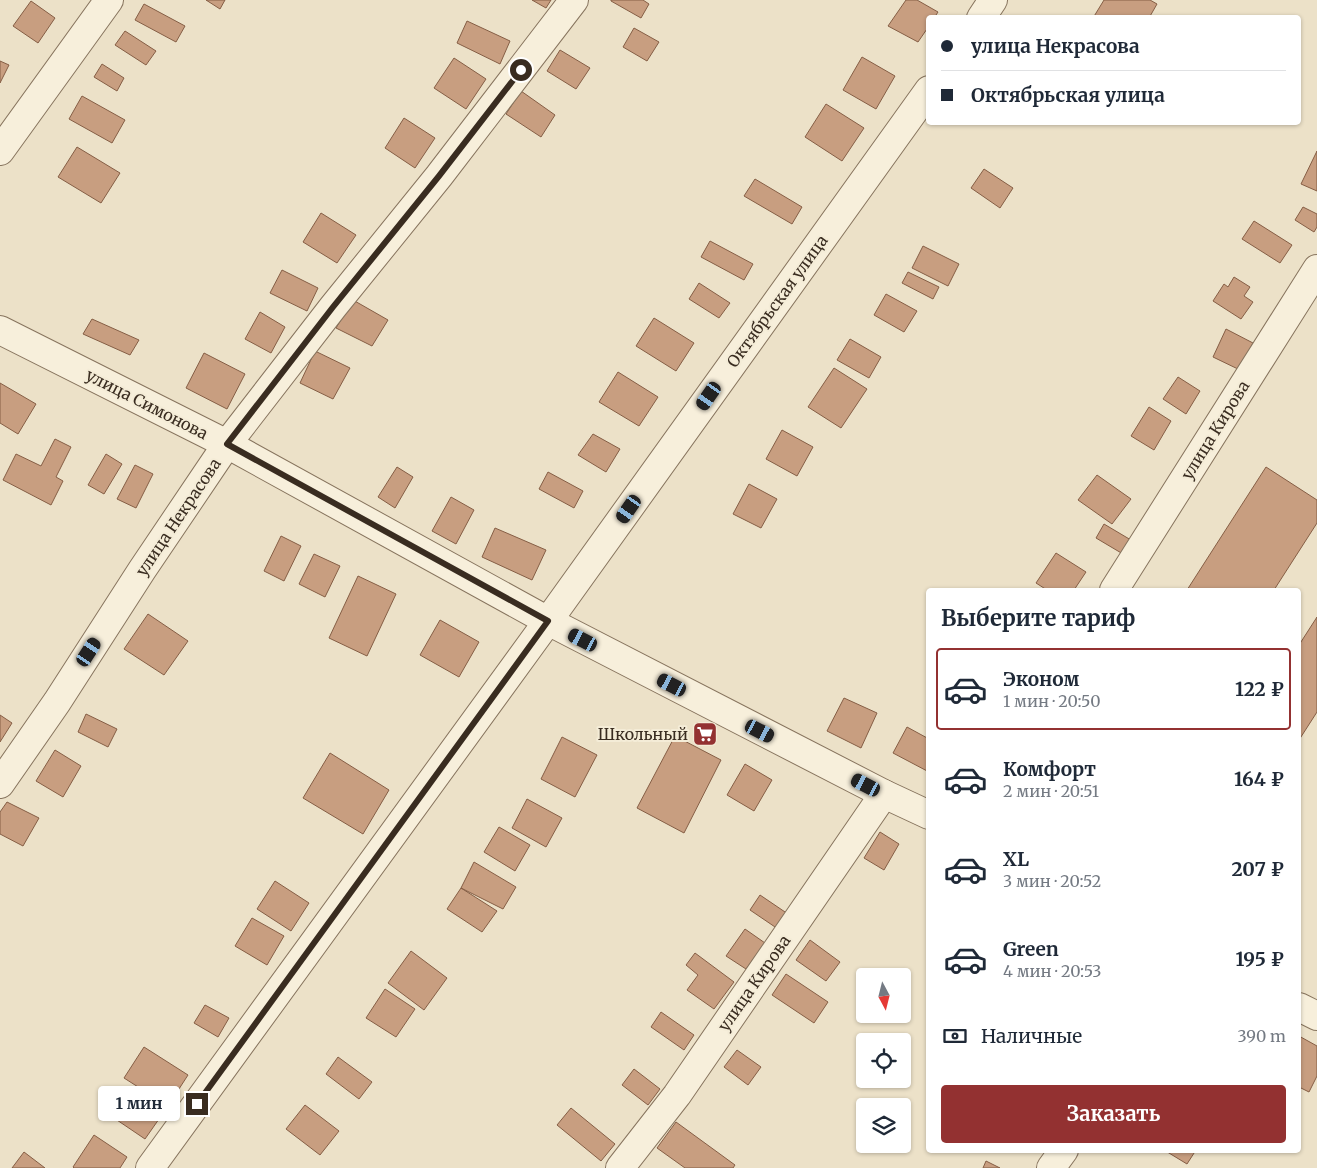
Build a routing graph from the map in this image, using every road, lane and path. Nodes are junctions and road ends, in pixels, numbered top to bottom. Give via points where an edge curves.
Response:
1 (109, 0) edge
2 (574, 0) edge
3 (993, 0) edge
4 (983, 15) edge
5 (926, 94) edge
6 (0, 152) edge
7 (1317, 269) edge
8 (0, 330) edge
9 (227, 444) junction
10 (1115, 588) edge
11 (548, 621) junction
12 (0, 784) edge
13 (884, 794) junction
14 (926, 814) edge
15 (1301, 1008) edge
16 (1317, 1016) edge
17 (1062, 1153) edge
18 (150, 1168) edge
19 (620, 1168) edge
20 (1051, 1168) edge

1 - 6 street
2 - 9 street, улица Некрасова
3 - 4 street
5 - 11 street, Октябрьская улица
7 - 10 street, улица Кирова
8 - 9 street, улица Симонова
9 - 11 street, улица Симонова
9 - 12 street, улица Некрасова
11 - 13 street, улица Симонова
11 - 18 street, Октябрьская улица
13 - 14 street, улица Симонова
13 - 19 street, улица Кирова via 677,1095
15 - 16 street
17 - 20 street

